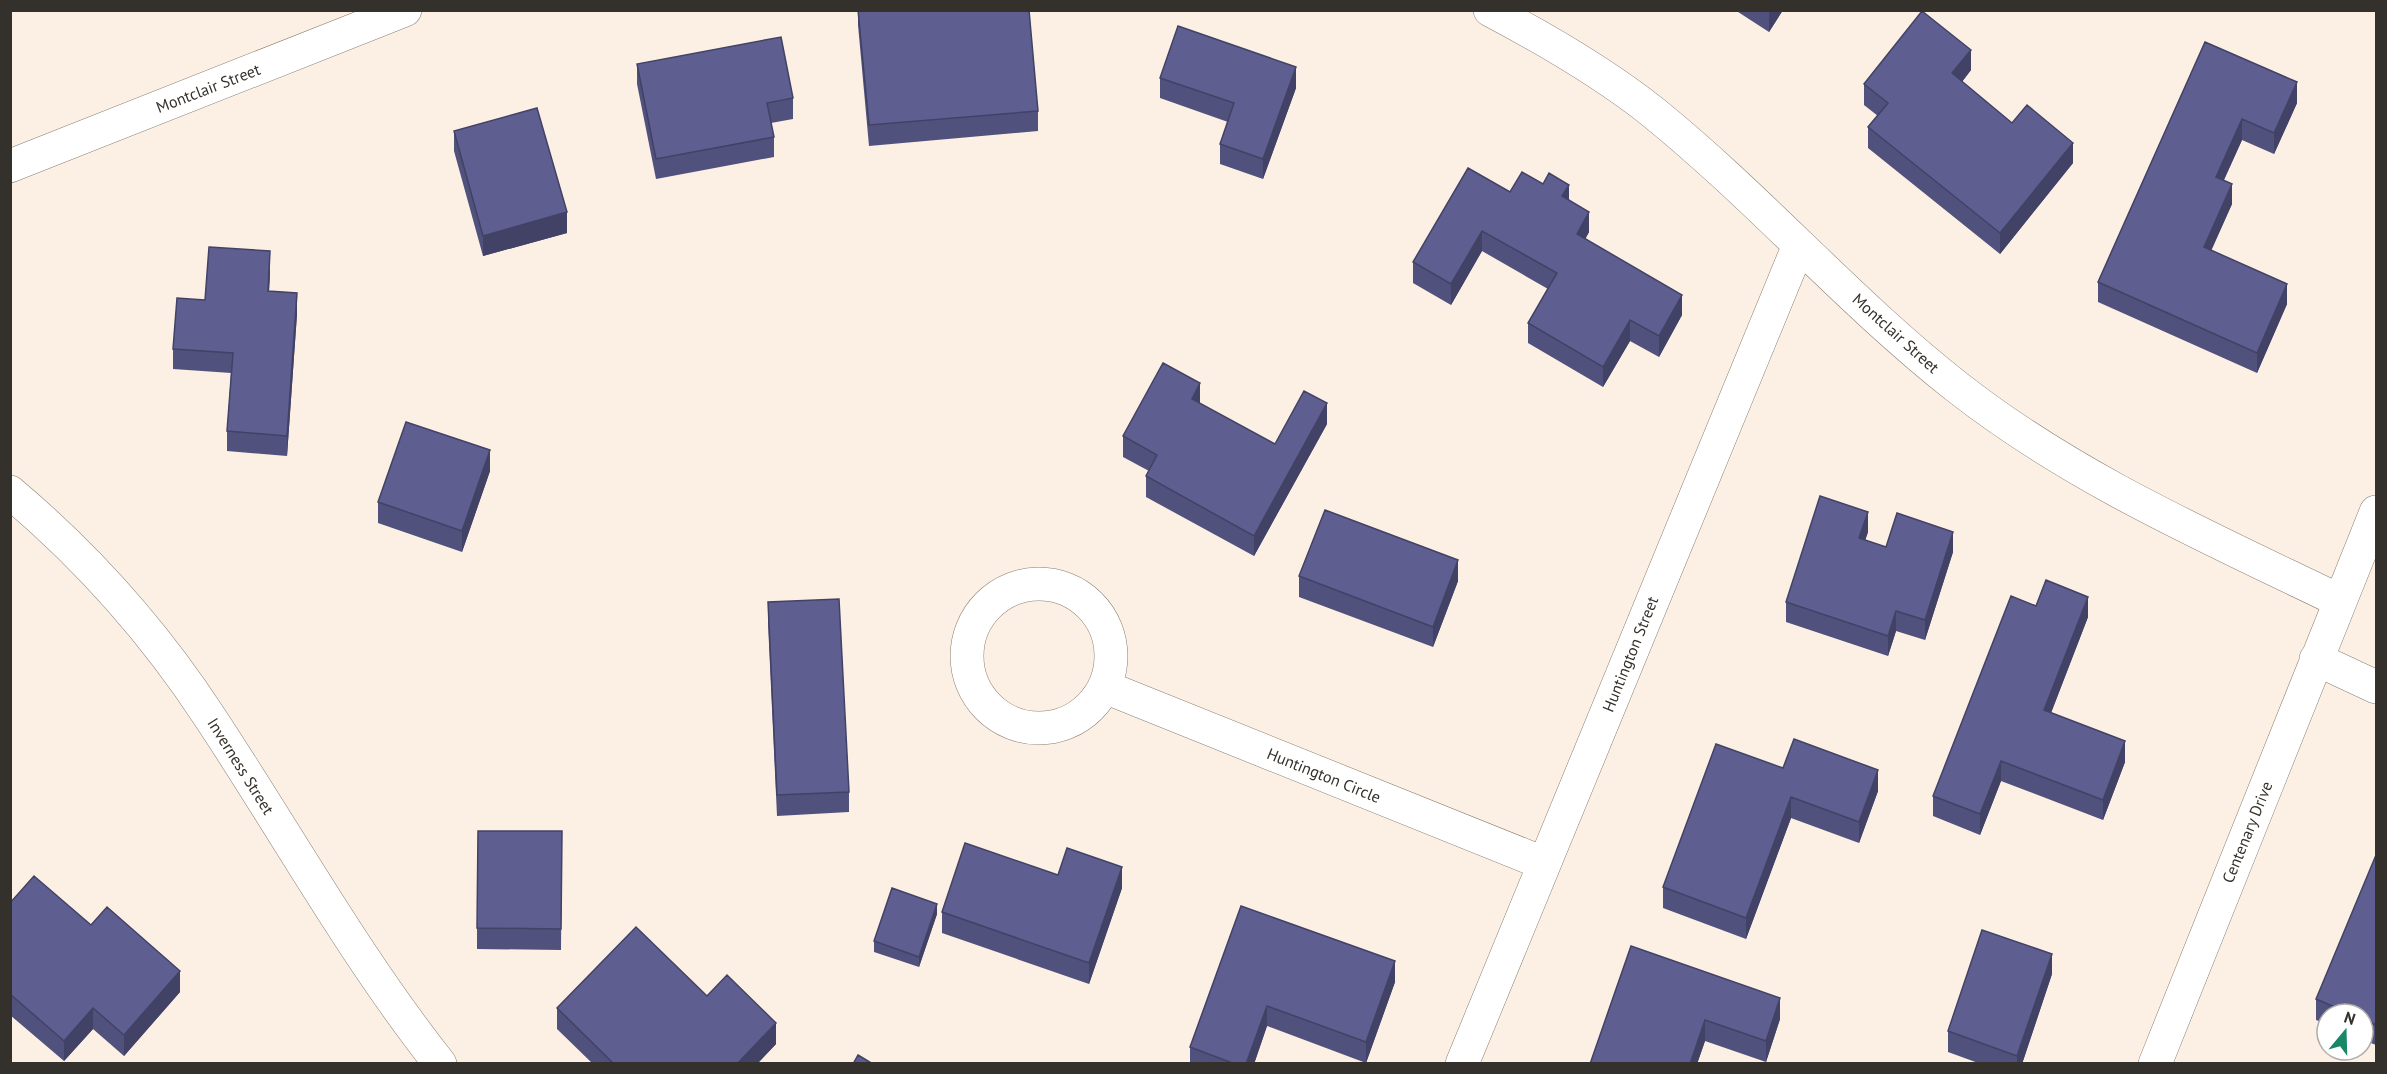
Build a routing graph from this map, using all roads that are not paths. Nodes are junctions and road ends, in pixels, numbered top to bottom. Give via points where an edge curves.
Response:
1 (405, 10) edge
2 (1490, 10) edge
3 (10, 166) edge
4 (1799, 244) junction
5 (10, 492) edge
6 (2372, 534) edge
7 (2340, 601) junction
8 (2316, 659) junction
9 (1104, 687) junction
10 (2376, 687) edge
11 (1544, 863) junction
12 (440, 1064) edge
13 (1462, 1064) edge
14 (2156, 1064) edge

1 - 3 street, Montclair Street
2 - 4 street, Montclair Street via 1607,78 1652,111
4 - 7 street, Montclair Street via 1929,364 2028,439 2133,500
4 - 11 street, Huntington Street
5 - 12 street, Inverness Street via 89,564 164,654 208,714 382,986
6 - 7 street, Centenary Drive
7 - 8 street, Centenary Drive
8 - 10 street
8 - 14 street, Centenary Drive
9 - 9 street via 1112,654 1107,630 1094,608 1066,589 1050,584 1012,588 994,598 970,632 969,674 977,693 990,709 1008,721 1049,728 1069,721 1084,713
9 - 11 street, Huntington Circle
11 - 13 street, Huntington Street

